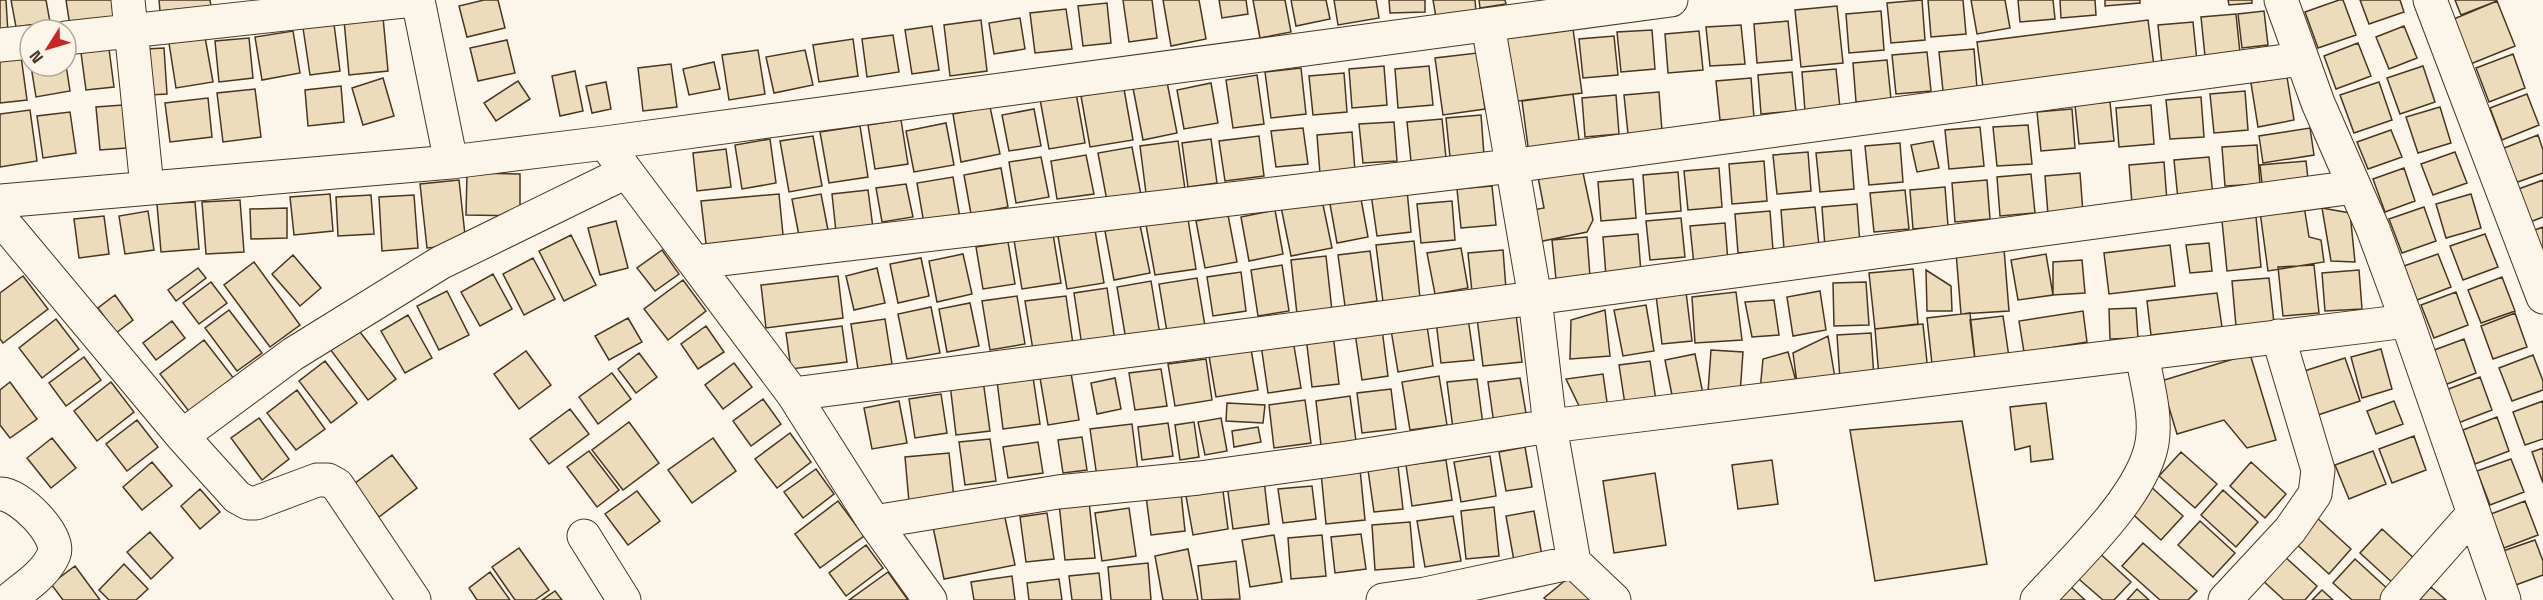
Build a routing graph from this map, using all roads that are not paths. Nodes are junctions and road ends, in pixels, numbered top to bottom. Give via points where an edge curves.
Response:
1 (412, 0) edge
2 (418, 0) edge
3 (1671, 0) edge
4 (2282, 0) edge
5 (2430, 0) edge
6 (129, 16) edge
7 (1488, 25) junction
8 (78, 34) edge
9 (18, 43) edge
10 (0, 45) edge
11 (2301, 58) junction
12 (605, 143) junction
13 (450, 162) junction
14 (1511, 166) junction
15 (626, 172) junction
16 (147, 187) junction
17 (2354, 187) junction
18 (0, 201) edge
19 (0, 219) edge
20 (696, 262) junction
21 (2543, 297) edge
22 (1535, 298) junction
23 (2407, 321) junction
24 (2278, 336) junction
25 (2142, 353) junction
26 (793, 394) junction
27 (1550, 426) junction
28 (182, 436) junction
29 (0, 494) edge
30 (2473, 514) junction
31 (874, 522) junction
32 (584, 536) dead end
33 (1574, 562) junction
34 (1427, 597) edge
35 (9, 600) edge
36 (414, 600) edge
37 (624, 600) edge
38 (930, 600) edge
39 (1383, 600) edge
40 (1614, 600) edge
41 (2037, 600) edge
42 (2225, 600) edge
43 (2397, 600) edge
44 (2504, 600) edge

1 - 6 street
2 - 13 street
3 - 7 street
4 - 11 street
5 - 21 street
6 - 8 street
6 - 16 street
7 - 12 street
7 - 14 street
9 - 10 street
11 - 14 street
11 - 17 street
12 - 13 street
12 - 15 street
13 - 16 street
14 - 20 street
14 - 22 street
15 - 20 street
15 - 28 street via 440,263 292,354
16 - 18 street
17 - 22 street
17 - 23 street
19 - 28 street
20 - 26 street
22 - 26 street
22 - 27 street
23 - 24 street
23 - 30 street
24 - 25 street
24 - 42 street via 2318,470 2315,494 2290,530
25 - 27 street
25 - 41 street via 2153,418 2152,443 2144,472 2112,517
26 - 31 street
27 - 31 street via 1347,458 1058,492
27 - 33 street
28 - 36 street via 237,497 248,503 317,480 337,485
29 - 35 street via 21,501 55,543 55,551 42,572
30 - 43 street
30 - 44 street
31 - 38 street
32 - 37 street
33 - 34 street
33 - 40 street
34 - 39 street

